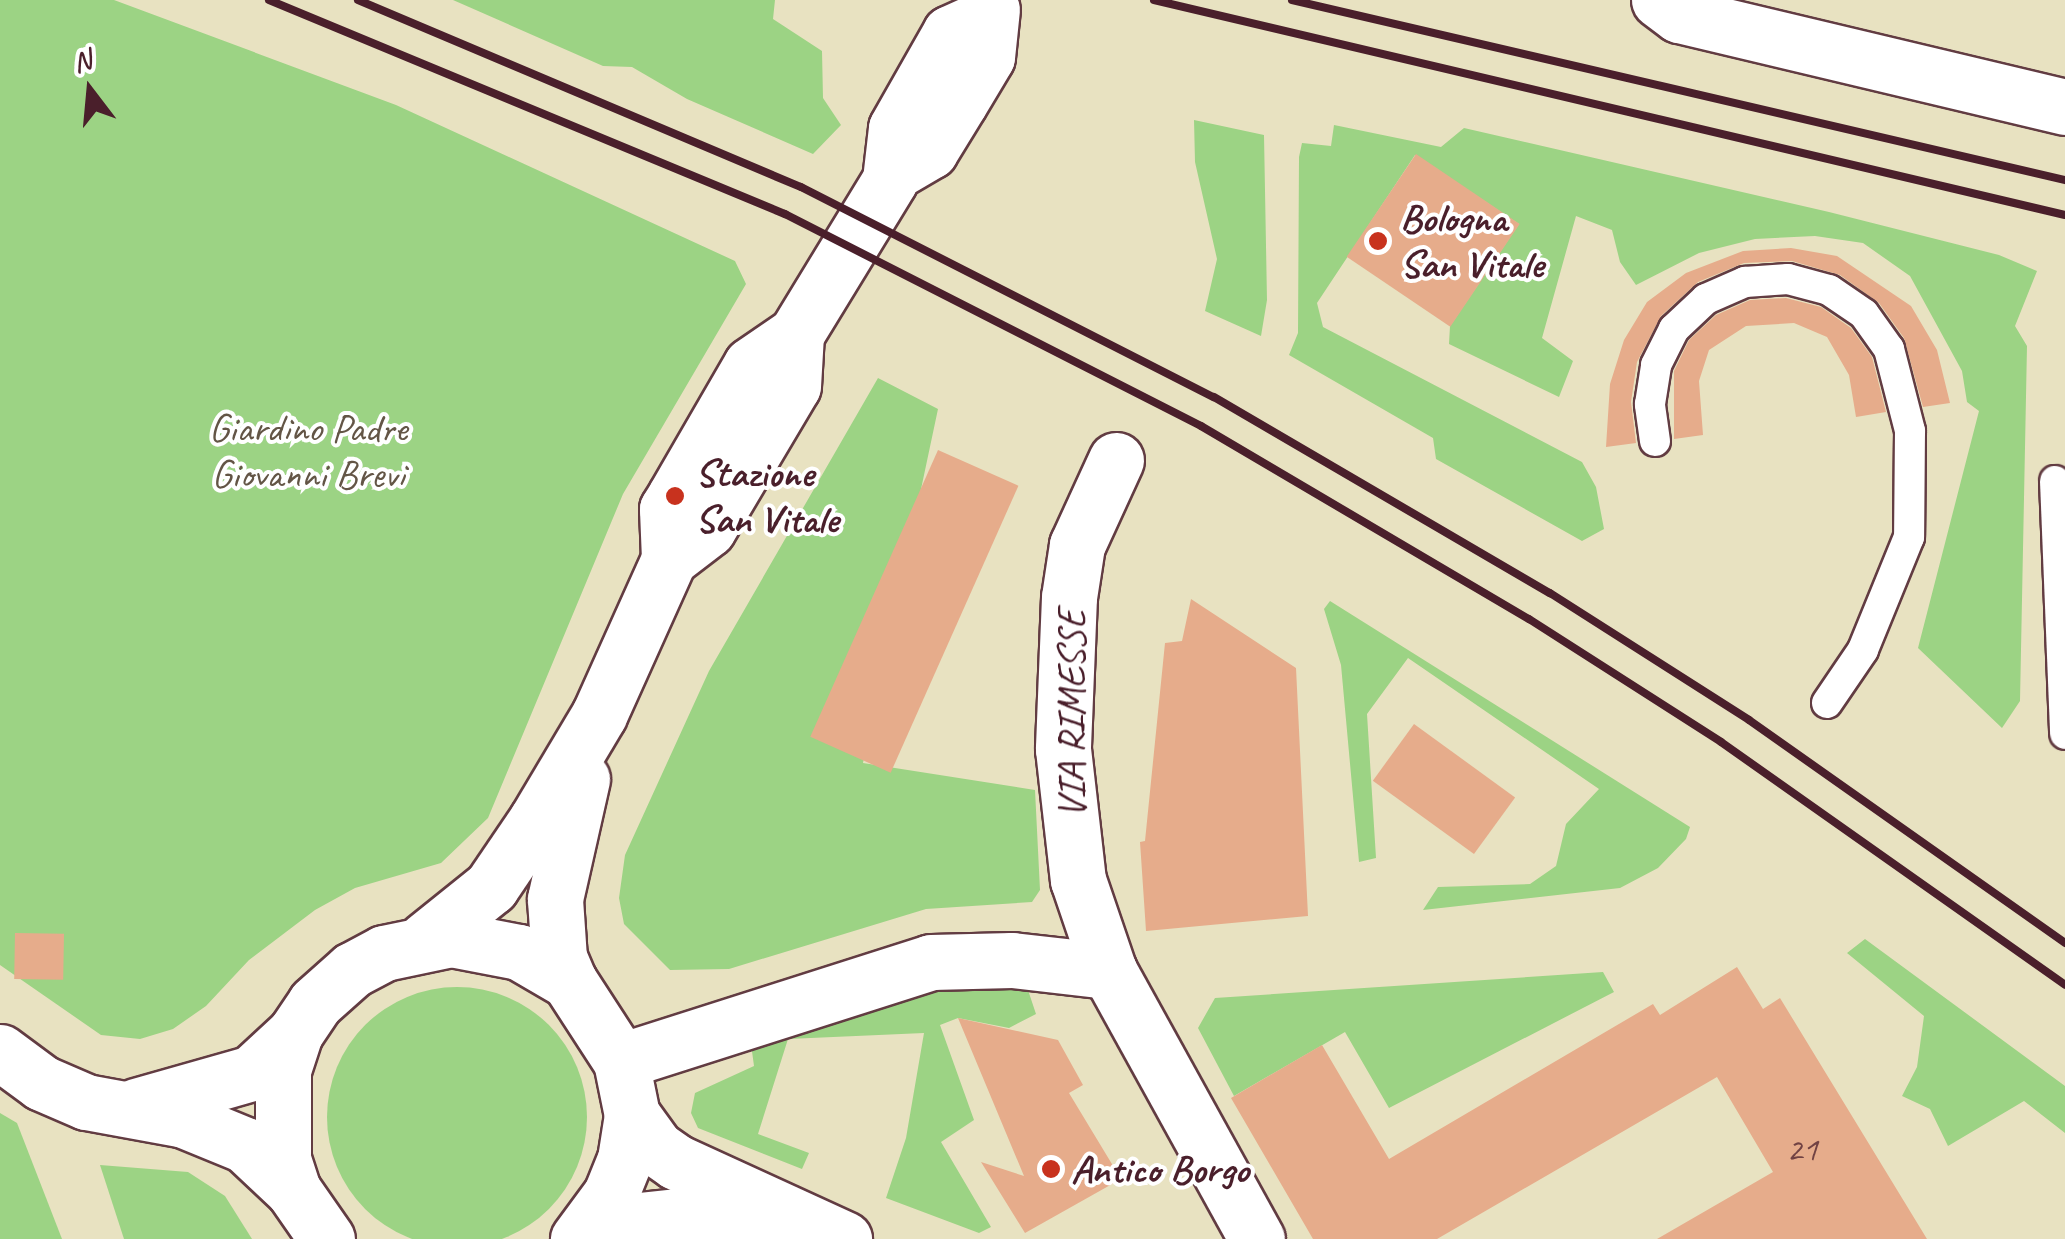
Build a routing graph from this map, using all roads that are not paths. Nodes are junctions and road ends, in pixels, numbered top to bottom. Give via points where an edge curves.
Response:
1 (1659, 0) edge
2 (990, 12) dead end
3 (2065, 107) edge
4 (1654, 441) dead end
5 (1116, 460) dead end
6 (2055, 481) dead end
7 (1826, 703) dead end
8 (599, 715) junction
9 (2065, 734) edge
10 (425, 940) junction
11 (1109, 972) junction
12 (569, 981) junction
13 (295, 1034) junction
14 (0, 1052) edge
15 (621, 1061) junction
16 (128, 1108) junction
17 (632, 1116) junction
18 (293, 1190) junction
19 (585, 1232) edge
20 (831, 1234) edge
21 (327, 1239) edge
22 (1257, 1239) edge

1 - 3 main road via 1679,16
2 - 8 main road via 950,34 896,128 894,172 796,334 793,386 708,530 669,559
4 - 7 lane via 1656,365 1674,329 1706,299 1745,282 1788,279 1829,290 1864,314 1889,349 1910,431 1909,538 1863,650
5 - 11 main road, VIA RIMESSE via 1077,544 1064,730 1078,880
6 - 9 lane
8 - 10 main road via 491,887
8 - 12 main road via 559,868 555,933
10 - 12 main road via 479,941 518,952
10 - 13 main road via 352,970 315,1003
11 - 15 main road via 1012,960 931,962
11 - 22 main road, VIA RIMESSE
12 - 15 main road
13 - 16 main road via 252,1072
13 - 18 main road via 281,1100
14 - 16 main road via 53,1088
15 - 17 main road
16 - 18 main road via 184,1120 246,1145
17 - 19 main road via 624,1159
17 - 20 main road via 676,1162
18 - 21 main road
19 - 20 main road via 676,1216

